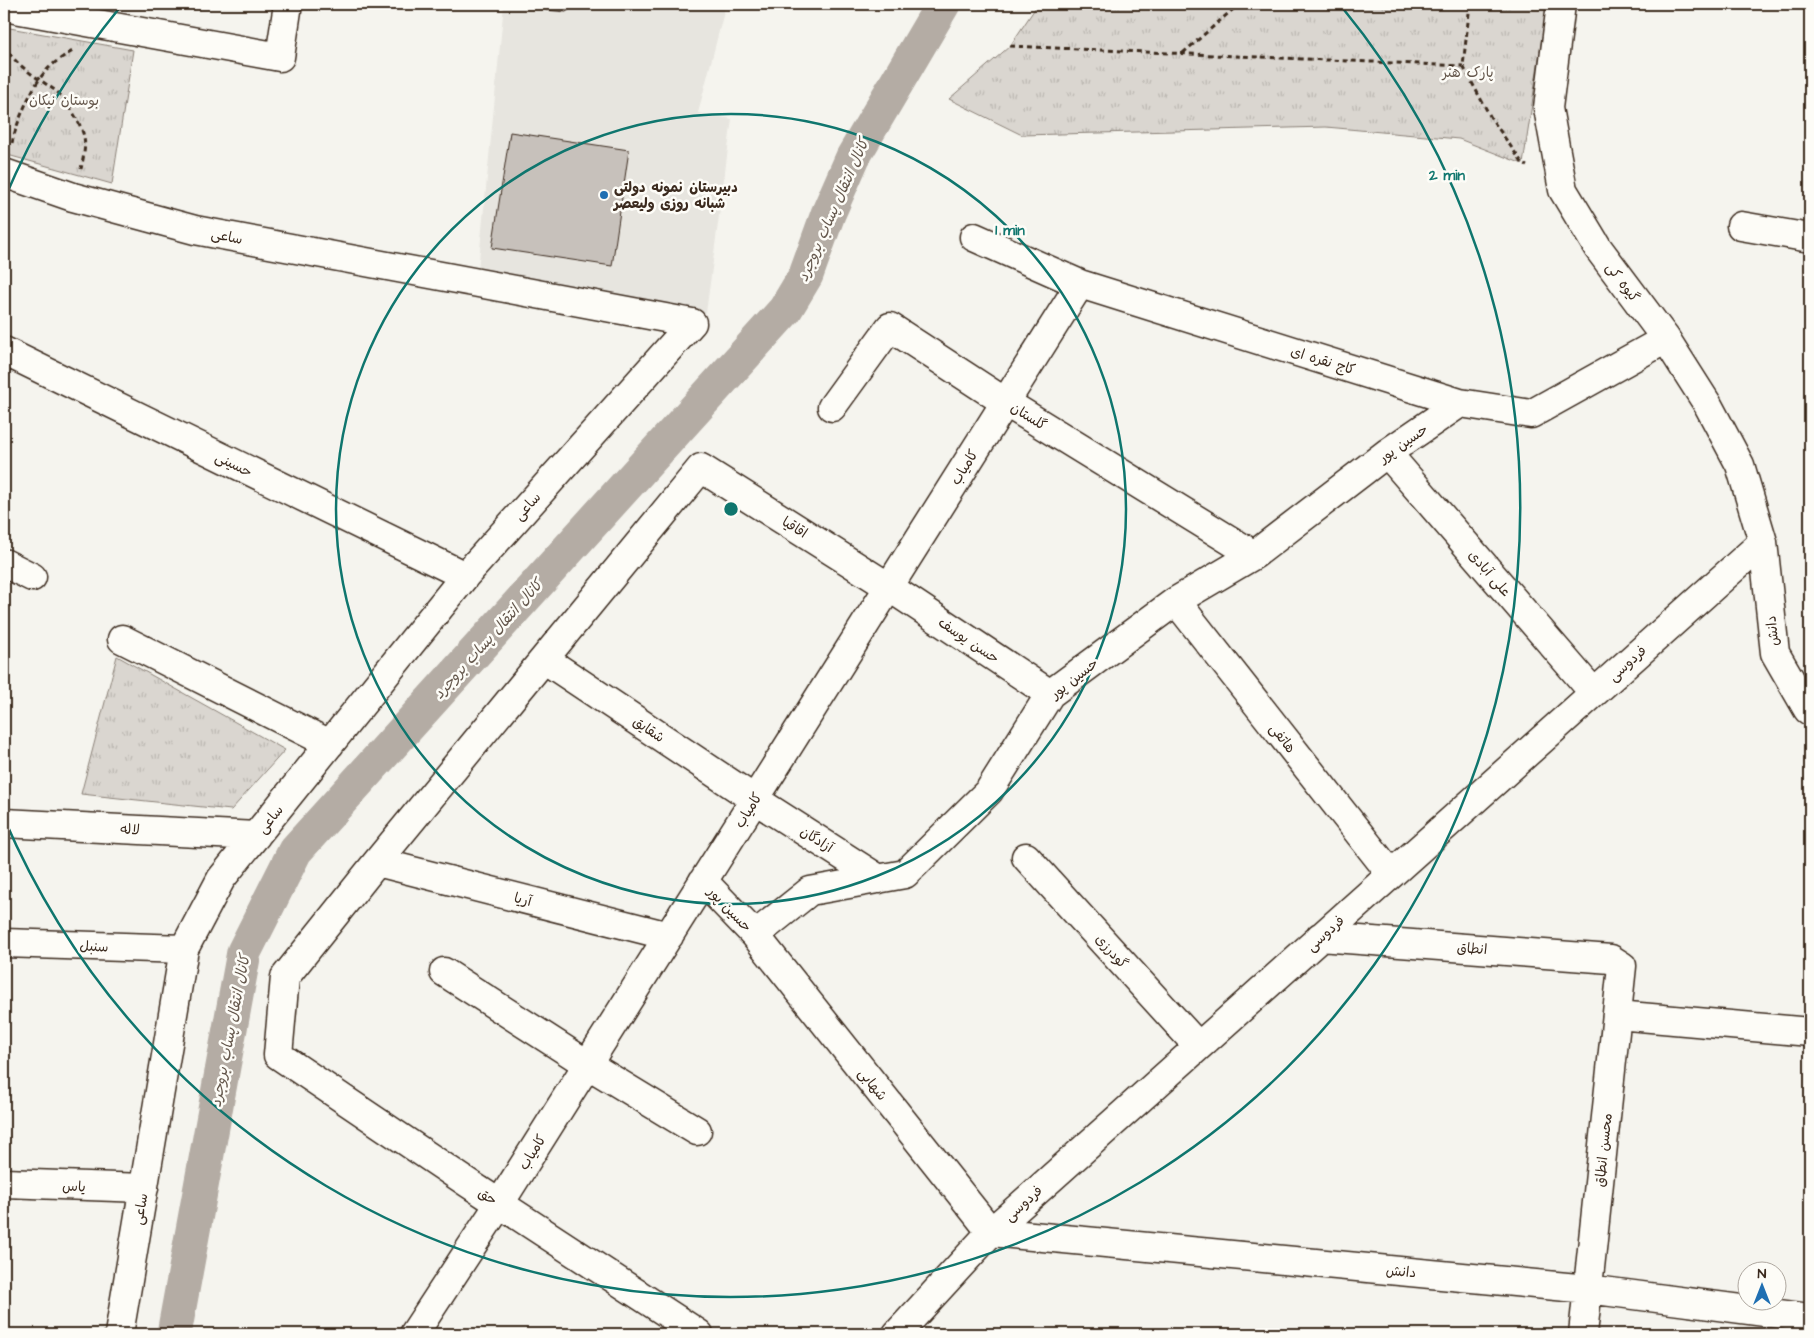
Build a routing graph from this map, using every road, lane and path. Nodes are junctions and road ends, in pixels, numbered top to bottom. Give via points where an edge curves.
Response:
1 (288, 4) edge
2 (1239, 4) edge
3 (1470, 4) edge
4 (1561, 4) edge
5 (4, 7) edge
6 (4, 44) edge
7 (1010, 46) dead end
8 (74, 50) dead end
9 (1182, 54) junction
10 (1463, 66) junction
11 (39, 81) junction
12 (4, 174) edge
13 (1563, 190) junction
14 (73, 197) junction
15 (1741, 226) dead end
16 (974, 237) dead end
17 (1810, 238) edge
18 (1080, 284) junction
19 (1666, 339) junction
20 (4, 351) edge
21 (1005, 402) junction
22 (1460, 403) junction
23 (832, 407) dead end
24 (1387, 453) junction
25 (1762, 542) junction
26 (1254, 555) junction
27 (4, 563) edge
28 (465, 576) junction
29 (32, 577) dead end
30 (889, 587) junction
31 (1176, 601) junction
32 (122, 639) dead end
33 (544, 659) junction
34 (1594, 693) junction
35 (1050, 694) junction
36 (1810, 711) edge
37 (330, 744) junction
38 (754, 800) junction
39 (4, 822) edge
40 (256, 836) junction
41 (1026, 857) dead end
42 (377, 862) junction
43 (1391, 874) junction
44 (879, 879) junction
45 (703, 881) junction
46 (755, 935) junction
47 (669, 936) junction
48 (1320, 937) junction
49 (4, 943) edge
50 (184, 950) junction
51 (1622, 966) joint
52 (444, 972) dead end
53 (1617, 1015) junction
54 (1810, 1032) edge
55 (1198, 1046) junction
56 (587, 1064) junction
57 (697, 1131) dead end
58 (4, 1183) edge
59 (144, 1188) junction
60 (500, 1203) junction
61 (991, 1232) junction
62 (1588, 1289) junction
63 (1810, 1318) edge
64 (119, 1334) edge
65 (414, 1334) edge
66 (699, 1334) edge
67 (897, 1334) edge
68 (1583, 1334) edge

1 - 5 street via 280,57
2 - 9 path
3 - 10 path
4 - 13 street, گیوه کی via 1548,108
6 - 11 path
7 - 9 path
8 - 11 path via 44,72
9 - 10 path
10 - 13 path via 1490,118 1523,164
11 - 12 path via 14,132
11 - 14 path via 57,92 78,122 84,137 83,161
12 - 14 street, ساعی
13 - 19 street, گیوه کی via 1598,248
14 - 28 street, ساعی via 195,230 692,323
15 - 17 street
16 - 18 street, کاج نقره ای
18 - 21 street, کامیاب
18 - 22 street, کاج نقره ای
19 - 22 street, کاج نقره ای via 1531,414
19 - 25 street, گیوه کی via 1708,405 1740,465
20 - 28 street, حسینی
21 - 23 street, گلستان via 890,327
21 - 26 street, گلستان
21 - 30 street, کامیاب
22 - 24 street, حسین پور
24 - 26 street, حسین پور
24 - 34 street, علی آبادی
25 - 34 street, فردوسی
25 - 36 street, دانش via 1775,653
26 - 31 street, حسین پور
27 - 29 street
28 - 37 street, ساعی
30 - 33 street, اقاقیا via 702,468
30 - 35 street, حسن یوسف
30 - 38 street, کامیاب
31 - 35 street, حسین پور
31 - 43 street, هاتفی
32 - 37 street
33 - 38 street, شقایق
33 - 42 street
34 - 43 street, فردوسی
35 - 44 street, حسین پور via 989,791 906,874
37 - 40 street, ساعی
38 - 44 street, آزادگان
38 - 45 street, کامیاب
39 - 40 street, لاله
40 - 50 street, ساعی via 221,879
41 - 55 street, گودرزی
42 - 47 street, آریا
42 - 60 street, حق via 285,977 278,1054
43 - 48 street, فردوسی
44 - 46 street, حسین پور via 810,892
45 - 46 street, حسین پور
45 - 47 street, کامیاب
46 - 61 street, شهابی
47 - 56 street, کامیاب
48 - 51 street, انطاق via 1611,959
48 - 55 street, فردوسی
49 - 50 street, سنبل
50 - 59 street, ساعی
51 - 53 street, محسن انطاق
52 - 56 street
53 - 54 street
53 - 62 street, محسن انطاق
55 - 61 street, فردوسی
56 - 57 street
56 - 60 street, کامیاب
58 - 59 street, یاس
59 - 64 street, ساعی
60 - 65 street, کامیاب
60 - 66 street, حق
61 - 62 street, دانش
61 - 67 street, فردوسی
62 - 63 street, دانش
62 - 68 street, محسن انطاق

